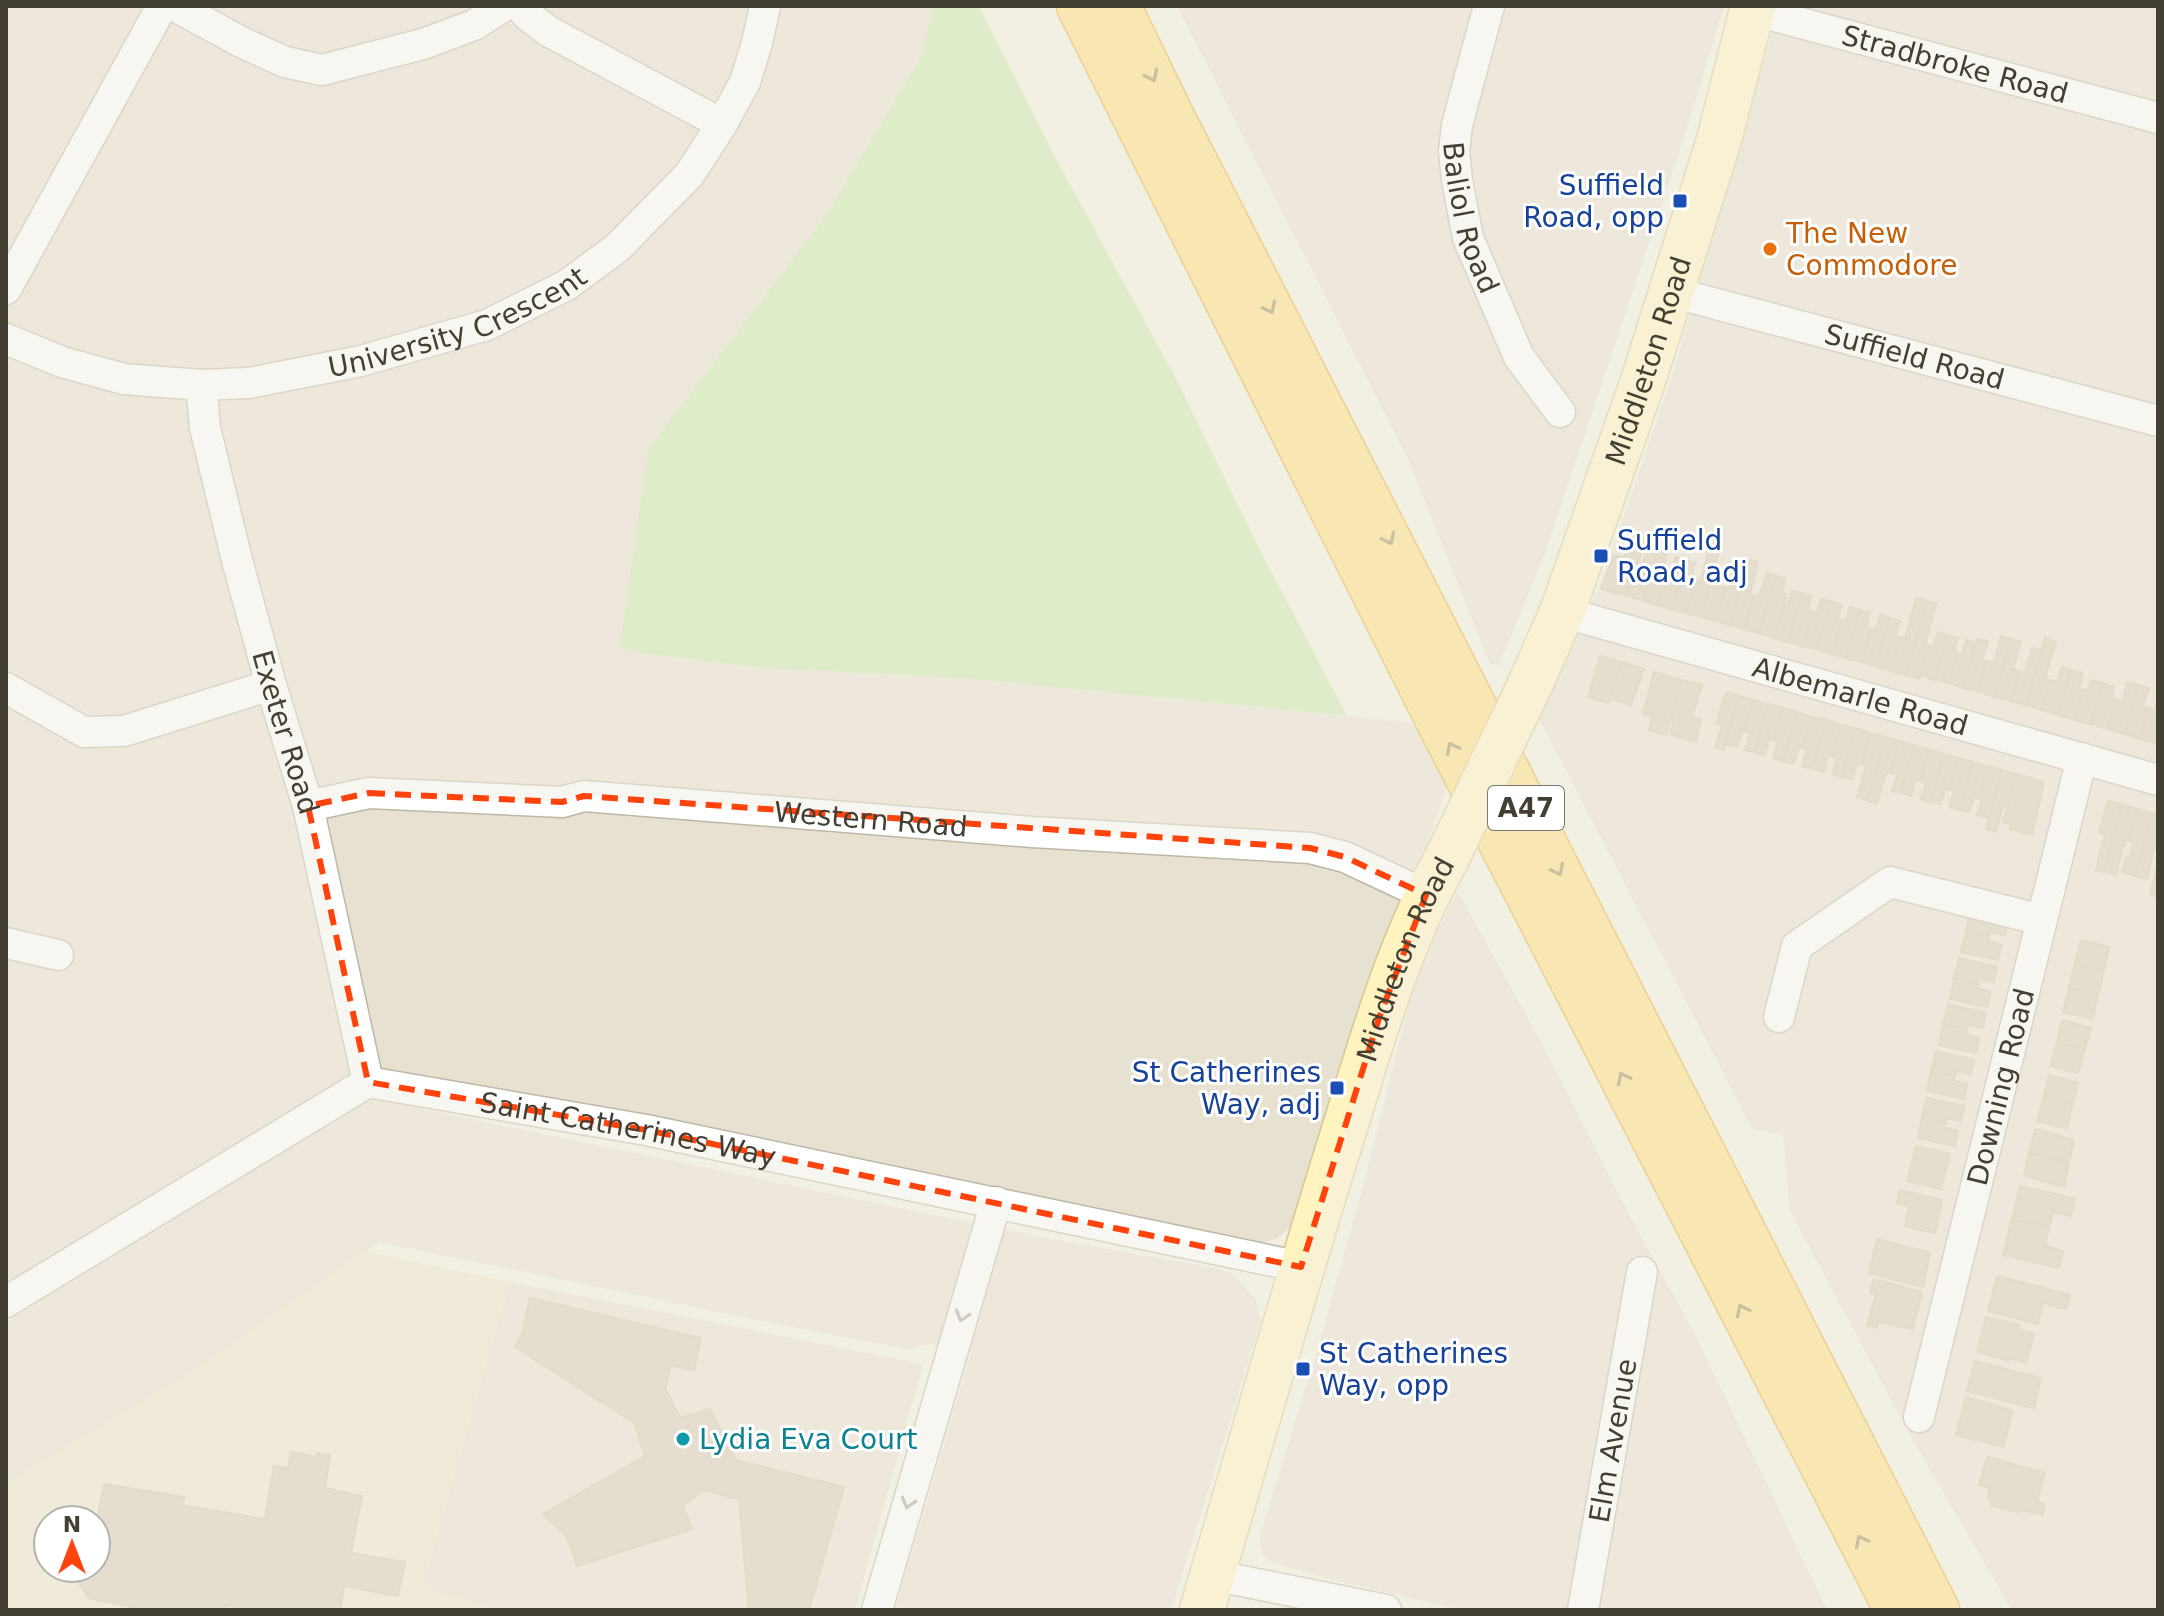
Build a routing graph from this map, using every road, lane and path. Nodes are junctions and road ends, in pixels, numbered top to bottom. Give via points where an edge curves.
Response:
1 (162, 6) edge
2 (175, 6) edge
3 (504, 6) edge
4 (520, 6) edge
5 (765, 6) edge
6 (1079, 6) edge
7 (1118, 6) edge
8 (1489, 6) edge
9 (1753, 8) edge
10 (2158, 118) edge
11 (722, 124) junction
12 (6, 289) edge
13 (1671, 292) junction
14 (6, 339) edge
15 (201, 385) junction
16 (1560, 412) dead end
17 (2158, 421) edge
18 (1562, 612) junction
19 (271, 685) junction
20 (6, 688) edge
21 (2082, 758) junction
22 (2158, 780) edge
23 (308, 806) junction
24 (1436, 877) junction
25 (2042, 920) junction
26 (6, 943) edge
27 (58, 955) dead end
28 (1779, 1017) dead end
29 (368, 1082) junction
30 (996, 1202) junction
31 (1301, 1267) junction
32 (1642, 1272) dead end
33 (6, 1302) edge
34 (1919, 1417) dead end
35 (1207, 1592) edge
36 (877, 1610) edge
37 (1386, 1610) edge
38 (1583, 1610) edge
39 (1897, 1610) edge
40 (1937, 1610) edge

1 - 12 street
2 - 3 street via 285,62 322,70 423,44 474,25
4 - 11 street via 548,31
5 - 11 street, University Crescent via 745,82
39 -> 6 highway, A47 via 1449,741
7 -> 40 highway, A47
8 - 16 street, Baliol Road via 1457,125 1457,180 1468,238 1519,357
9 - 10 street, Stradbroke Road
9 - 13 main road, Middleton Road
11 - 15 street, University Crescent via 689,175 651,214 617,248 554,292 487,325 361,361 249,383
13 - 17 street, Suffield Road
13 - 18 main road, Middleton Road
14 - 15 street, University Crescent via 124,379
15 - 19 street, Exeter Road via 205,428
18 - 21 street, Albemarle Road
18 - 24 main road, Middleton Road, bridge
19 - 20 street via 124,731 84,732
19 - 23 street, Exeter Road
21 - 22 street, Albemarle Road
21 - 25 street, Downing Road
23 - 24 street, Western Road via 369,793 562,802 584,796 1310,848
23 - 29 street, Exeter Road
24 - 31 main road, Middleton Road via 1379,1018
25 - 28 street via 1890,882 1797,946
25 - 34 street, Downing Road
26 - 27 street
29 - 30 street, Saint Catherines Way via 646,1130
29 - 33 street
30 - 31 street, Saint Catherines Way
30 -> 36 street
31 - 35 main road, Middleton Road
32 - 38 street, Elm Avenue
35 - 37 street

